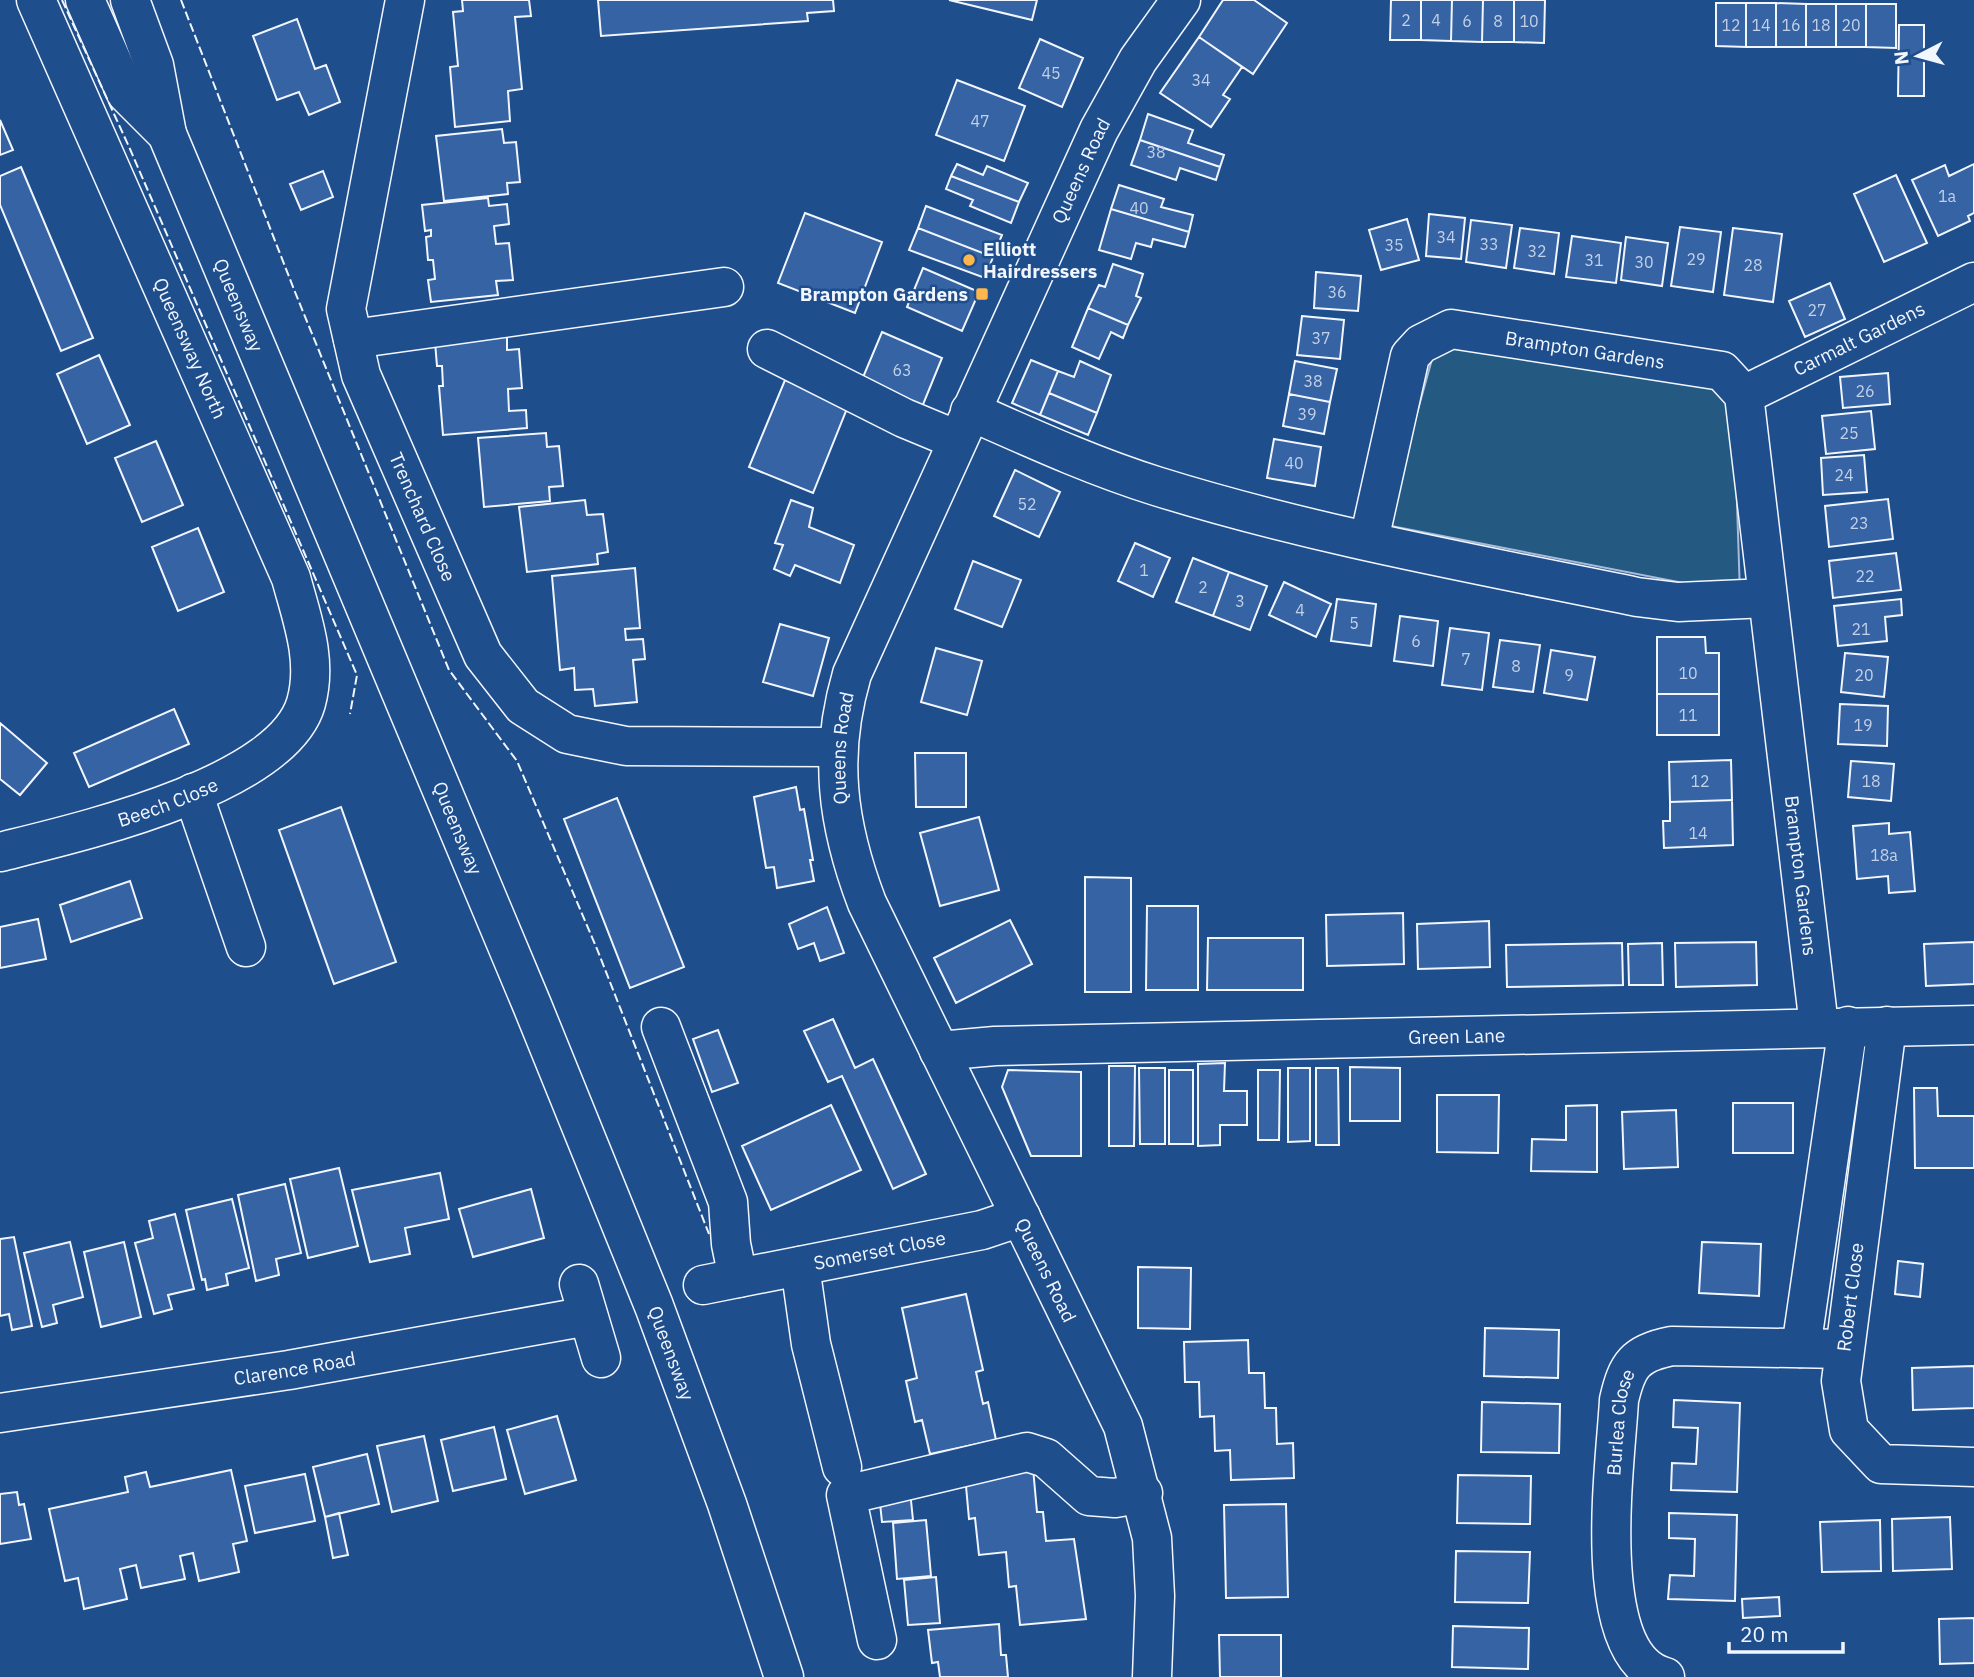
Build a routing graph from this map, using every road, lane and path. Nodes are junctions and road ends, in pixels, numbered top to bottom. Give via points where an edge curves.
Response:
1 (36, 0) edge
2 (85, 0) edge
3 (130, 0) edge
4 (405, 0) edge
5 (1177, 1) edge
6 (167, 134) junction
7 (1974, 282) edge
8 (724, 287) dead end
9 (353, 339) junction
10 (767, 349) dead end
11 (1744, 396) junction
12 (963, 425) junction
13 (1369, 540) junction
14 (1767, 598) junction
15 (305, 705) joint
16 (837, 747) junction
17 (193, 793) junction
18 (0, 852) edge
19 (246, 947) dead end
20 (1974, 1025) edge
21 (1833, 1026) junction
22 (1886, 1026) junction
23 (661, 1027) dead end
24 (939, 1051) junction
25 (1021, 1217) junction
26 (800, 1266) junction
27 (1801, 1348) junction
28 (1843, 1349) junction
29 (601, 1359) dead end
30 (0, 1413) edge
31 (1974, 1467) edge
32 (844, 1481) junction
33 (1143, 1493) junction
34 (877, 1640) dead end
35 (784, 1677) edge
36 (1152, 1677) edge
37 (1665, 1677) edge

1 - 15 street, Queensway North via 291,578 309,644 311,677
2 - 6 street, Queensway via 126,93
3 - 6 street via 154,65
4 - 9 street, Trenchard Close via 346,309
5 - 12 street, Queens Road via 1099,130
6 - 35 street, Queensway via 654,1306
7 - 11 street, Carmalt Gardens
8 - 9 street
9 - 16 street, Trenchard Close via 361,375 482,656 523,706 567,734 626,746
10 - 12 street via 904,418
11 - 13 street, Brampton Gardens via 1722,371 1451,329 1421,344 1410,356
11 - 14 street, Brampton Gardens
12 - 13 street via 1156,486
12 - 16 street, Queens Road via 852,674 840,714
13 - 14 street via 1637,597 1678,602
14 - 21 street, Brampton Gardens
15 - 17 street, Beech Close via 282,741
16 - 24 street, Queens Road via 850,861
17 - 18 street, Beech Close via 105,826
17 - 19 street
20 - 22 street, Green Lane
21 - 22 street, Green Lane
21 - 24 street, Green Lane
21 - 27 street, Brampton Gardens
22 - 28 street, Robert Close
23 - 26 street, Somerset Close via 728,1202 731,1244 721,1282
24 - 25 street, Queens Road
25 - 26 street, Somerset Close via 982,1230
25 - 33 street, Queens Road via 1123,1426
26 - 32 street via 811,1344
27 - 28 street, Burlea Close
27 - 37 street, Burlea Close via 1672,1346 1636,1359 1625,1375 1618,1428 1614,1598 1632,1652 1656,1675
28 - 31 street, Robert Close via 1844,1410 1849,1430 1865,1451 1881,1464
29 - 30 street, Clarence Road via 584,1300 289,1370
32 - 33 street via 1027,1452 1046,1458 1089,1496
32 - 34 street
33 - 36 street, Queens Road via 1152,1538 1155,1596

